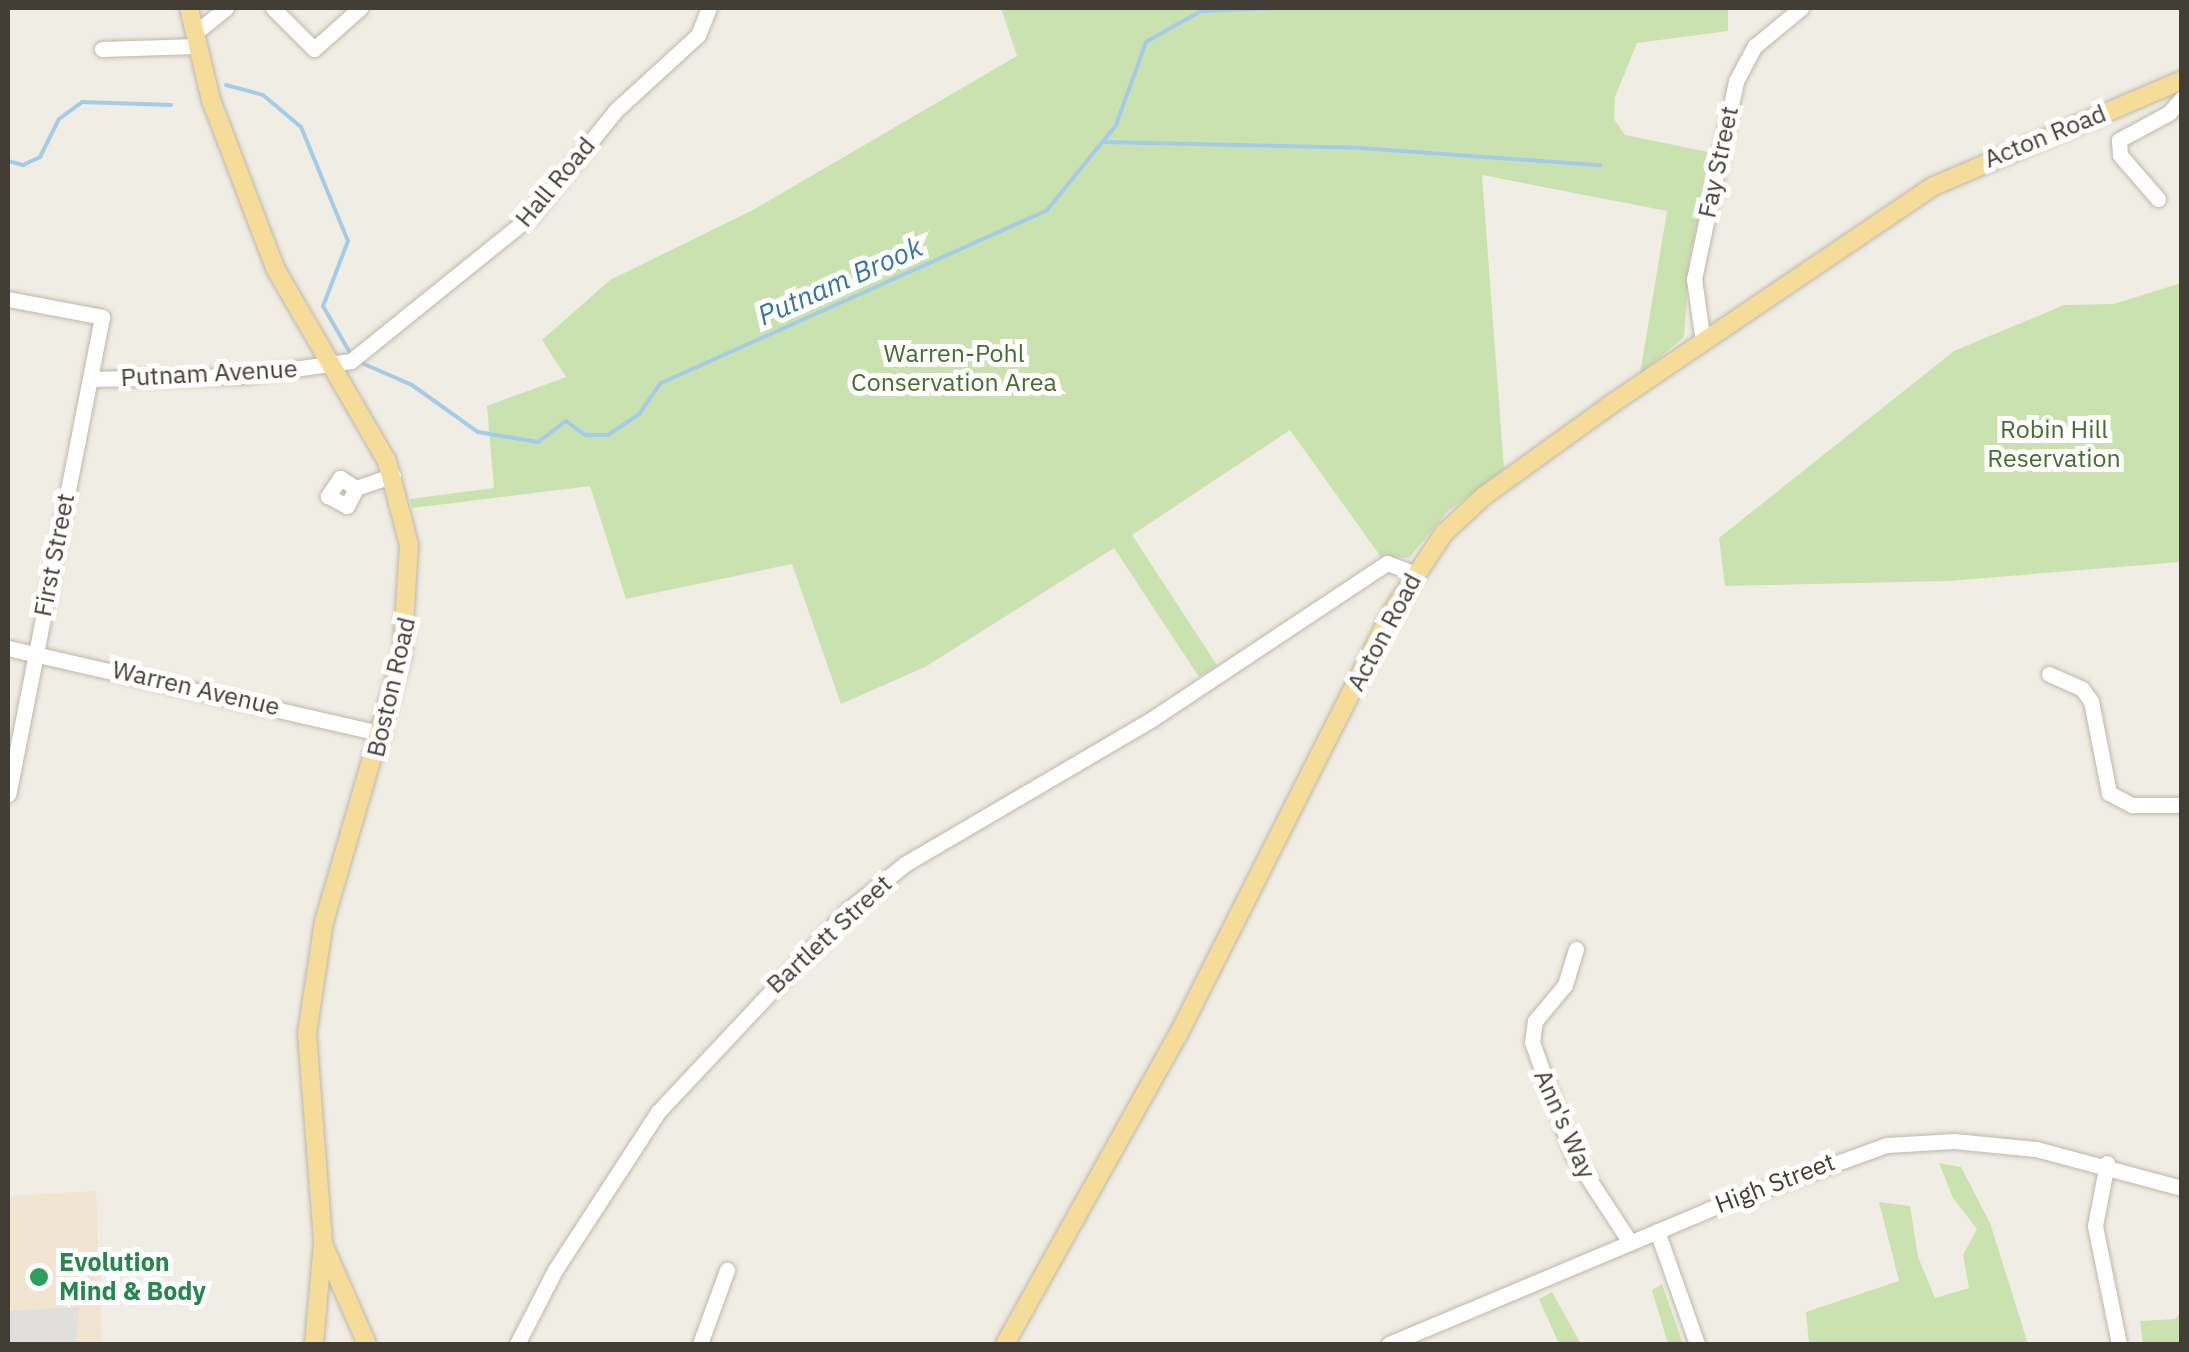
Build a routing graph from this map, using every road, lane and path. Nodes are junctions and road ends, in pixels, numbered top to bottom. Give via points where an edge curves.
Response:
1 (189, 8) edge
2 (226, 8) edge
3 (273, 8) edge
4 (360, 8) edge
5 (709, 8) edge
6 (1800, 8) edge
7 (196, 40) junction
8 (102, 49) dead end
9 (2182, 80) edge
10 (2182, 98) edge
11 (2158, 198) dead end
12 (8, 298) edge
13 (1703, 342) junction
14 (329, 367) junction
15 (90, 379) junction
16 (394, 475) junction
17 (356, 488) dead end
18 (1413, 573) junction
19 (8, 648) edge
20 (34, 654) junction
21 (2049, 674) dead end
22 (383, 734) junction
23 (8, 794) edge
24 (2182, 805) edge
25 (1576, 949) dead end
26 (2108, 1163) junction
27 (2182, 1188) edge
28 (1657, 1231) junction
29 (1630, 1242) junction
30 (322, 1243) junction
31 (727, 1270) dead end
32 (1422, 1337) edge
33 (314, 1344) edge
34 (368, 1344) edge
35 (517, 1344) edge
36 (700, 1344) edge
37 (1005, 1344) edge
38 (1389, 1344) edge
39 (1697, 1344) edge
40 (2118, 1344) edge

1 - 7 main road, Boston Road
2 - 7 street
3 - 4 street via 314,50
5 - 14 street, Hall Road via 698,35 615,111 506,240 352,360
6 - 13 street, Fay Street via 1755,46 1736,81 1694,279
7 - 8 street
7 - 14 main road, Boston Road via 276,268
9 - 13 main road, Acton Road via 1934,186
10 - 11 street via 2169,113 2119,140 2120,155
12 - 15 street, First Street via 102,317
13 - 18 main road, Acton Road via 1484,496
14 - 15 street, Putnam Avenue
14 - 16 main road, Boston Road
15 - 20 street, First Street
16 - 17 street
16 - 22 main road, Boston Road via 408,526 410,601
18 - 35 street, Bartlett Street via 1387,563 1152,720 904,864 848,910 658,1112 555,1270
18 - 37 main road, Acton Road via 1171,1048
19 - 20 street, Warren Avenue
20 - 22 street, Warren Avenue
20 - 23 street, First Street
21 - 24 street via 2091,701 2109,793 2132,805
22 - 30 main road, Boston Road via 324,921 307,1034
25 - 29 street, Ann's Way via 1565,985 1535,1021 1532,1042 1573,1155
26 - 27 street, High Street
26 - 28 street, High Street via 1978,1142 1908,1142 1843,1157
26 - 40 street via 2095,1226
28 - 29 street, High Street
28 - 39 street
29 - 32 street, High Street
30 - 33 main road, Boston Road
30 - 34 main road
31 - 36 street
32 - 38 street, High Street

